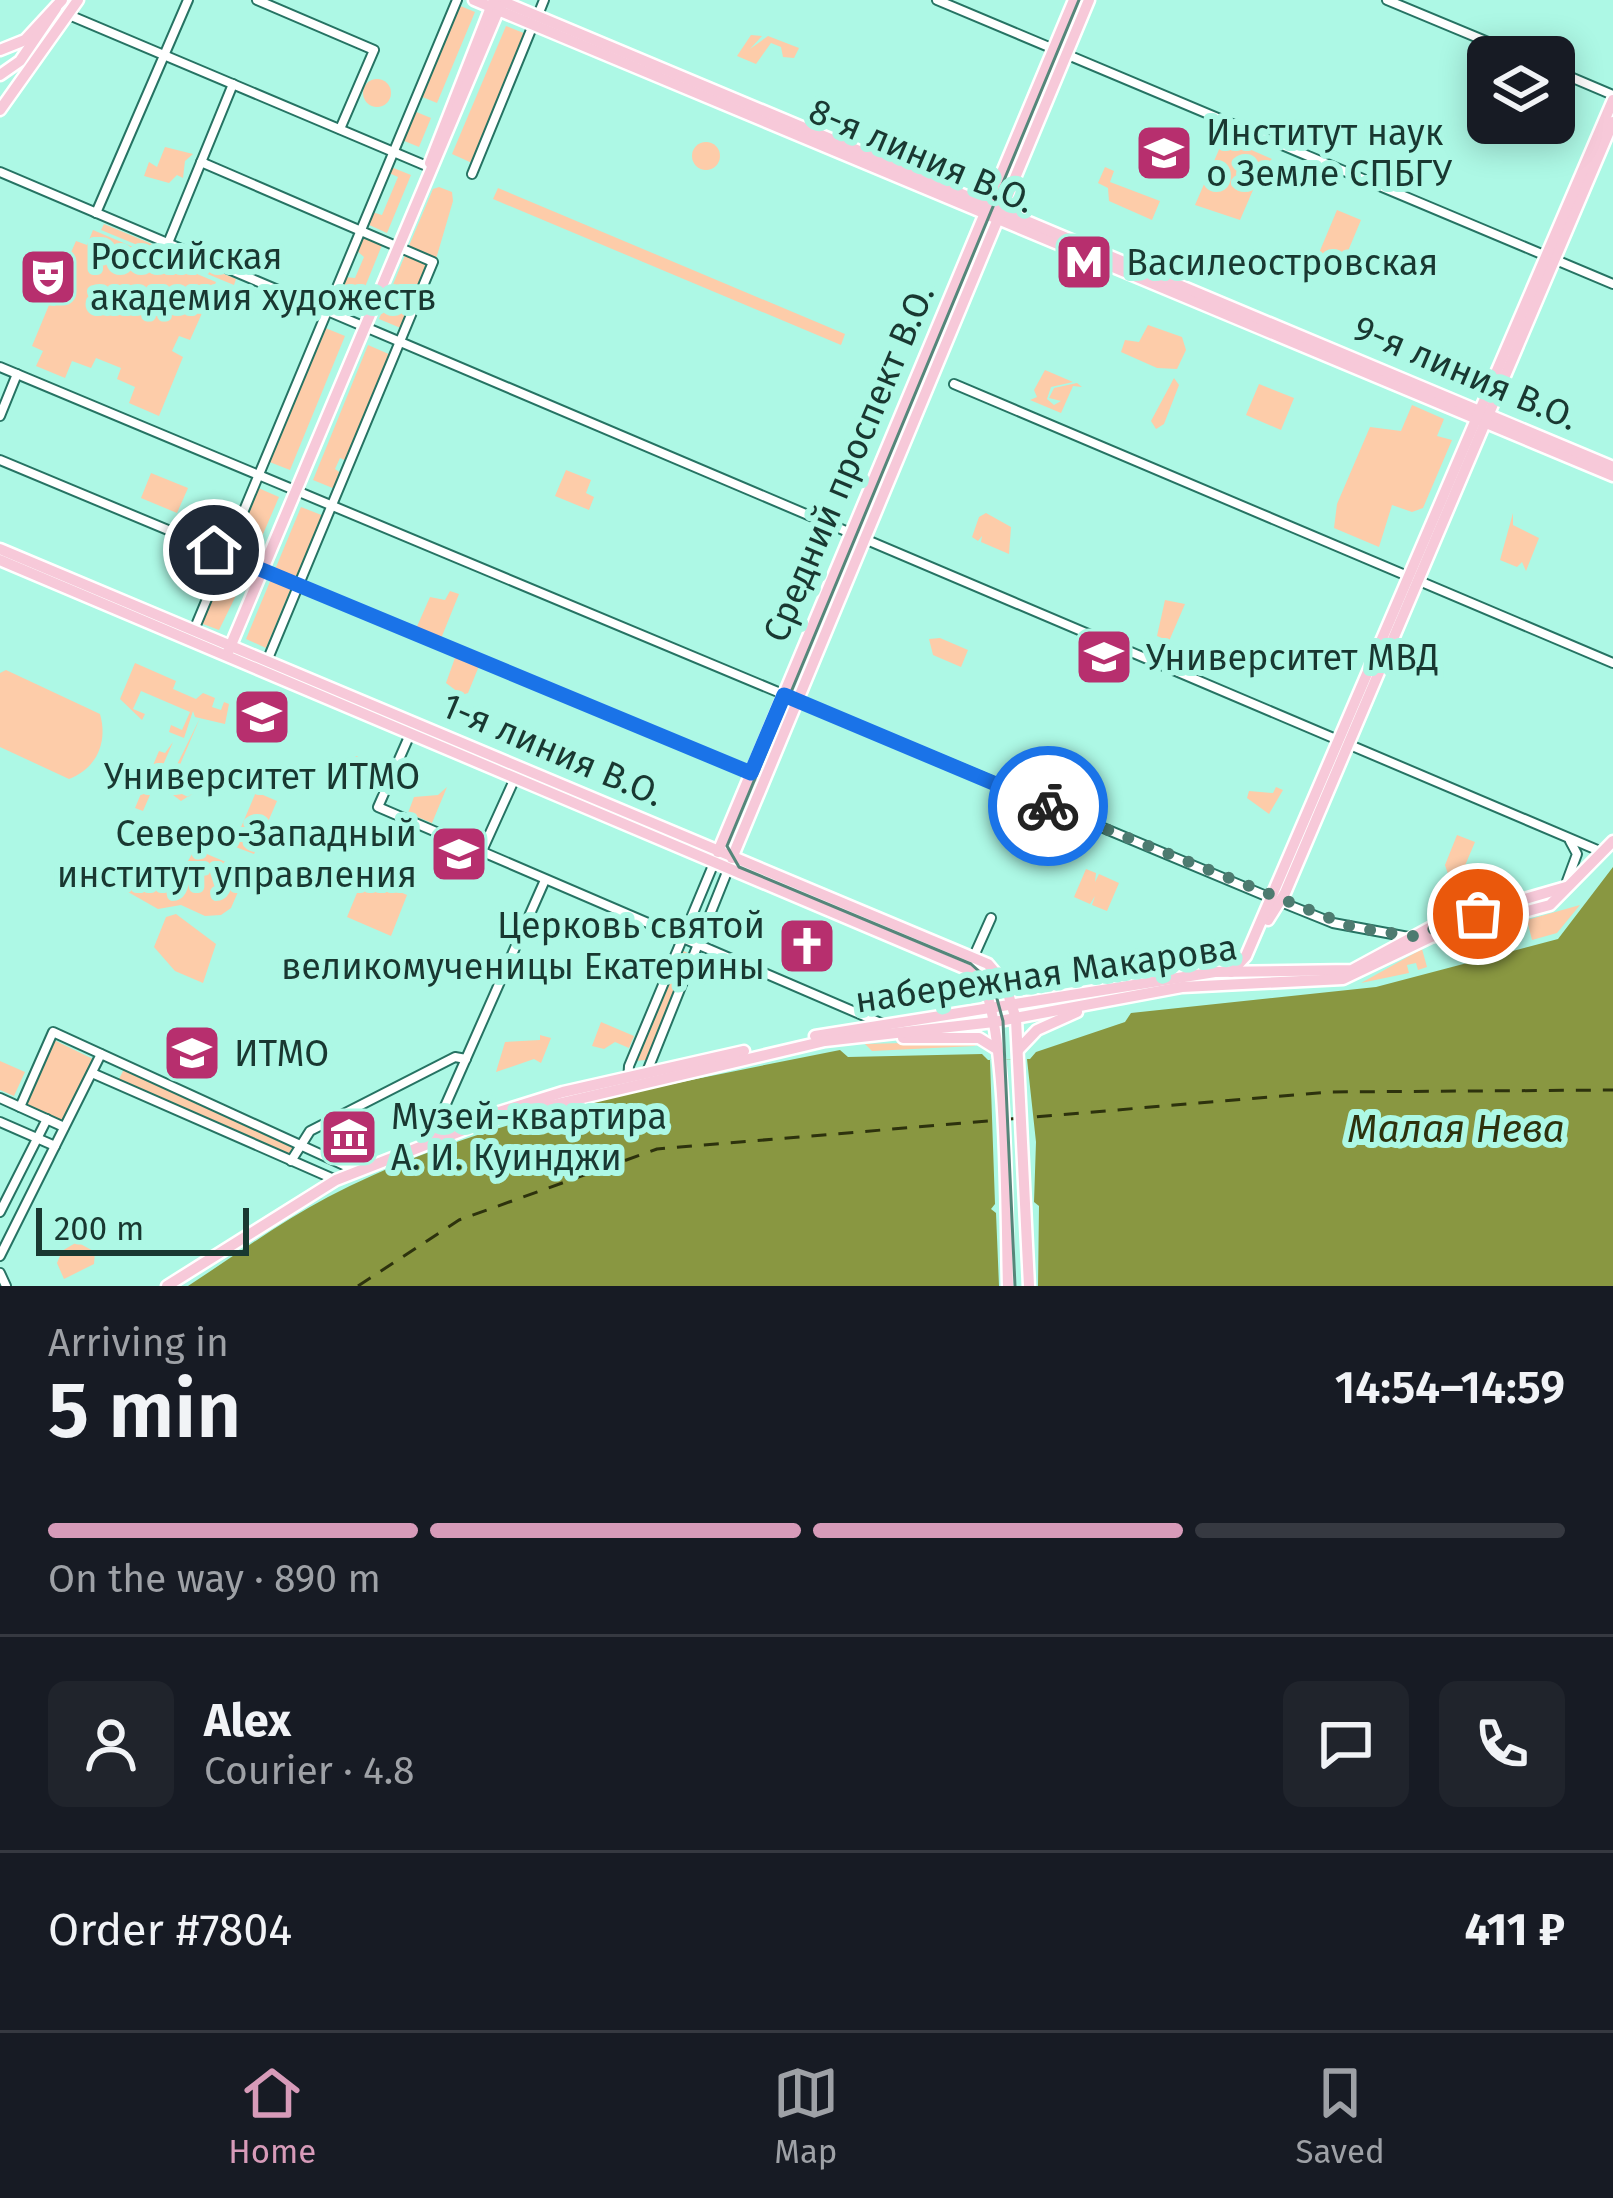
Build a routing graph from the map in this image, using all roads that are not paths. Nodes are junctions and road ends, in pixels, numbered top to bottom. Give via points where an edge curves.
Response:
1 (79, 0) edge
2 (188, 0) edge
3 (257, 0) edge
4 (457, 0) edge
5 (474, 0) edge
6 (544, 0) edge
7 (937, 0) edge
8 (1074, 0) edge
9 (1089, 0) edge
10 (1387, 0) edge
11 (498, 3) edge
12 (59, 4) edge
13 (69, 15) junction
14 (536, 20) junction
15 (1474, 36) edge
16 (0, 50) edge
17 (1060, 52) junction
18 (164, 55) junction
19 (33, 63) junction
20 (0, 77) edge
21 (1575, 80) edge
22 (233, 84) junction
23 (1613, 97) edge
24 (0, 110) edge
25 (1613, 122) edge
26 (340, 129) junction
27 (394, 152) junction
28 (201, 162) junction
29 (429, 167) junction
30 (0, 172) edge
31 (472, 174) dead end
32 (986, 208) junction
33 (96, 213) junction
34 (999, 214) junction
35 (361, 229) junction
36 (168, 244) junction
37 (397, 246) junction
38 (1550, 260) junction
39 (1613, 284) edge
40 (327, 311) junction
41 (363, 326) junction
42 (400, 341) junction
43 (0, 367) edge
44 (17, 374) junction
45 (954, 384) dead end
46 (0, 416) edge
47 (1481, 416) junction
48 (0, 460) edge
49 (1613, 466) edge
50 (260, 474) junction
51 (1613, 476) edge
52 (296, 489) junction
53 (332, 504) junction
54 (850, 532) junction
55 (863, 538) junction
56 (0, 549) edge
57 (226, 554) junction
58 (0, 560) edge
59 (262, 569) junction
60 (1412, 578) junction
61 (299, 585) junction
62 (194, 631) junction
63 (228, 651) junction
64 (267, 661) junction
65 (1613, 663) edge
66 (790, 697) junction
67 (413, 728) junction
68 (1344, 742) junction
69 (518, 772) junction
70 (757, 776) junction
71 (1565, 836) junction
72 (1613, 841) edge
73 (482, 853) junction
74 (1604, 853) junction
75 (717, 855) junction
76 (731, 861) junction
77 (545, 880) junction
78 (1574, 884) junction
79 (1557, 892) junction
80 (1275, 900) junction
81 (991, 917) dead end
82 (682, 940) junction
83 (1415, 940) junction
84 (698, 946) junction
85 (974, 956) junction
86 (1238, 976) junction
87 (987, 988) junction
88 (1096, 1003) junction
89 (1013, 1004) junction
90 (992, 1006) junction
91 (842, 1007) junction
92 (974, 1009) junction
93 (1016, 1019) junction
94 (994, 1022) junction
95 (884, 1030) junction
96 (836, 1032) junction
97 (101, 1054) junction
98 (1017, 1054) junction
99 (998, 1056) junction
100 (466, 1059) junction
101 (92, 1073) junction
102 (636, 1078) junction
103 (0, 1098) edge
104 (20, 1107) junction
105 (443, 1109) junction
106 (47, 1119) junction
107 (0, 1122) edge
108 (65, 1127) junction
109 (454, 1128) junction
110 (434, 1132) junction
111 (37, 1138) junction
112 (301, 1141) junction
113 (55, 1146) junction
114 (291, 1161) junction
115 (356, 1168) junction
116 (332, 1179) junction
117 (0, 1212) edge
118 (0, 1256) edge
119 (0, 1273) edge
120 (7, 1286) edge
121 (154, 1286) edge
122 (167, 1286) edge
123 (1008, 1286) edge
124 (1029, 1286) edge

1 - 13 main road
2 - 18 street
3 - 26 street via 374,50
4 - 27 street
5 - 11 main road
6 - 14 street
7 - 17 street
8 - 17 main road, Средний проспект В.О.
9 - 17 main road, Средний проспект В.О.
10 - 15 street
11 - 14 main road
11 - 29 main road
12 - 16 main road via 25,40
12 - 20 main road
13 - 18 street
13 - 19 main road
14 - 31 street
14 - 32 main road, 8-я линия В.О.
17 - 32 main road, Средний проспект В.О.
17 - 34 main road, Средний проспект В.О.
17 - 38 street
18 - 22 street
18 - 33 street
19 - 20 main road
19 - 24 main road
21 - 23 street
22 - 26 street
22 - 28 street
23 - 38 main road
25 - 38 main road
26 - 27 street
27 - 29 street
27 - 35 street
28 - 35 street
28 - 36 street
29 - 37 main road
30 - 33 street
32 - 34 main road, 8-я линия В.О.
32 - 54 main road, Средний проспект В.О.
33 - 36 street
34 - 47 main road, 8-я линия В.О.
34 - 55 main road, Средний проспект В.О.
35 - 37 street
35 - 40 street
36 - 40 street
37 - 41 main road
37 - 42 street via 434,262
38 - 39 street
38 - 47 main road
40 - 41 street
40 - 50 street
41 - 42 street
41 - 52 main road
42 - 53 street
42 - 54 street
43 - 44 street
44 - 46 street
44 - 50 street
45 - 60 street
47 - 49 main road, 9-я линия В.О.
47 - 51 main road, 8-я линия В.О.
47 - 60 main road
48 - 57 street
50 - 52 street
50 - 57 street
52 - 53 street
52 - 59 main road
53 - 61 street
53 - 66 street
54 - 55 street
54 - 66 main road, Средний проспект В.О.
55 - 66 main road, Средний проспект В.О.
55 - 68 street
56 - 62 main road, 1-я линия В.О.
57 - 59 street
57 - 62 street
58 - 63 main road
59 - 61 street
59 - 63 main road
60 - 65 street
60 - 68 main road
61 - 64 street
61 - 70 street
62 - 63 main road, 1-я линия В.О.
63 - 64 main road, 1-я линия В.О.
63 - 67 main road
64 - 67 main road, 1-я линия В.О.
66 - 70 main road, Средний проспект В.О.
66 - 80 street
67 - 69 main road, 1-я линия В.О.
67 - 73 street via 378,807
68 - 71 street
68 - 80 main road
69 - 73 street
69 - 75 main road, 1-я линия В.О.
70 - 75 main road, Средний проспект В.О.
70 - 76 main road, Средний проспект В.О.
71 - 74 street
71 - 79 street via 1577,863
72 - 74 main road
73 - 77 street
74 - 78 main road
75 - 76 main road, 1-я линия В.О.
75 - 82 street, Средний проспект В.О.
76 - 84 street, Средний проспект В.О.
76 - 85 main road, 1-я линия В.О.
76 - 87 main road via 965,966
77 - 82 street
77 - 100 street
78 - 79 main road, набережная Макарова
78 - 83 main road, набережная Макарова via 1550,905
79 - 83 main road, набережная Макарова
80 - 83 street via 1333,923
80 - 86 main road
81 - 85 street
82 - 84 street
82 - 102 street, Средний проспект В.О.
83 - 86 main road, набережная Макарова via 1352,970
84 - 91 street
84 - 102 street, Средний проспект В.О.
85 - 89 main road, 1-я линия В.О. via 995,970
86 - 88 main road, набережная Макарова
86 - 89 main road, набережная Макарова
87 - 90 main road
87 - 92 main road
88 - 93 main road, набережная Макарова
88 - 98 main road via 1037,1030
89 - 90 main road, набережная Макарова
89 - 93 main road, 1-я линия В.О.
90 - 92 main road, набережная Макарова
90 - 94 main road
91 - 95 street
91 - 96 street
92 - 95 main road, набережная Макарова
93 - 94 main road, набережная Макарова
93 - 98 main road, 1-я линия В.О.
94 - 95 main road, набережная Макарова
94 - 99 main road
95 - 96 main road, набережная Макарова
95 - 99 main road via 979,1037
95 - 102 main road, набережная Макарова
96 - 102 main road, набережная Макарова
97 - 101 street
97 - 104 street via 53,1032
97 - 112 street
98 - 124 main road, 1-я линия В.О.
99 - 123 main road
100 - 105 street
100 - 112 street via 454,1057
101 - 108 street
101 - 114 street
102 - 109 main road, набережная Макарова
103 - 104 street
104 - 106 street
105 - 109 street
105 - 110 street
106 - 108 street
106 - 111 street
107 - 111 street
108 - 113 street
109 - 110 main road, набережная Макарова
109 - 115 main road, набережная Макарова
110 - 115 main road, набережная Макарова
111 - 113 street
111 - 117 street
112 - 114 street
112 - 115 street
113 - 118 street
114 - 116 street
115 - 116 main road, набережная Макарова
116 - 121 main road, набережная Макарова
116 - 122 main road, набережная Макарова
119 - 120 street

